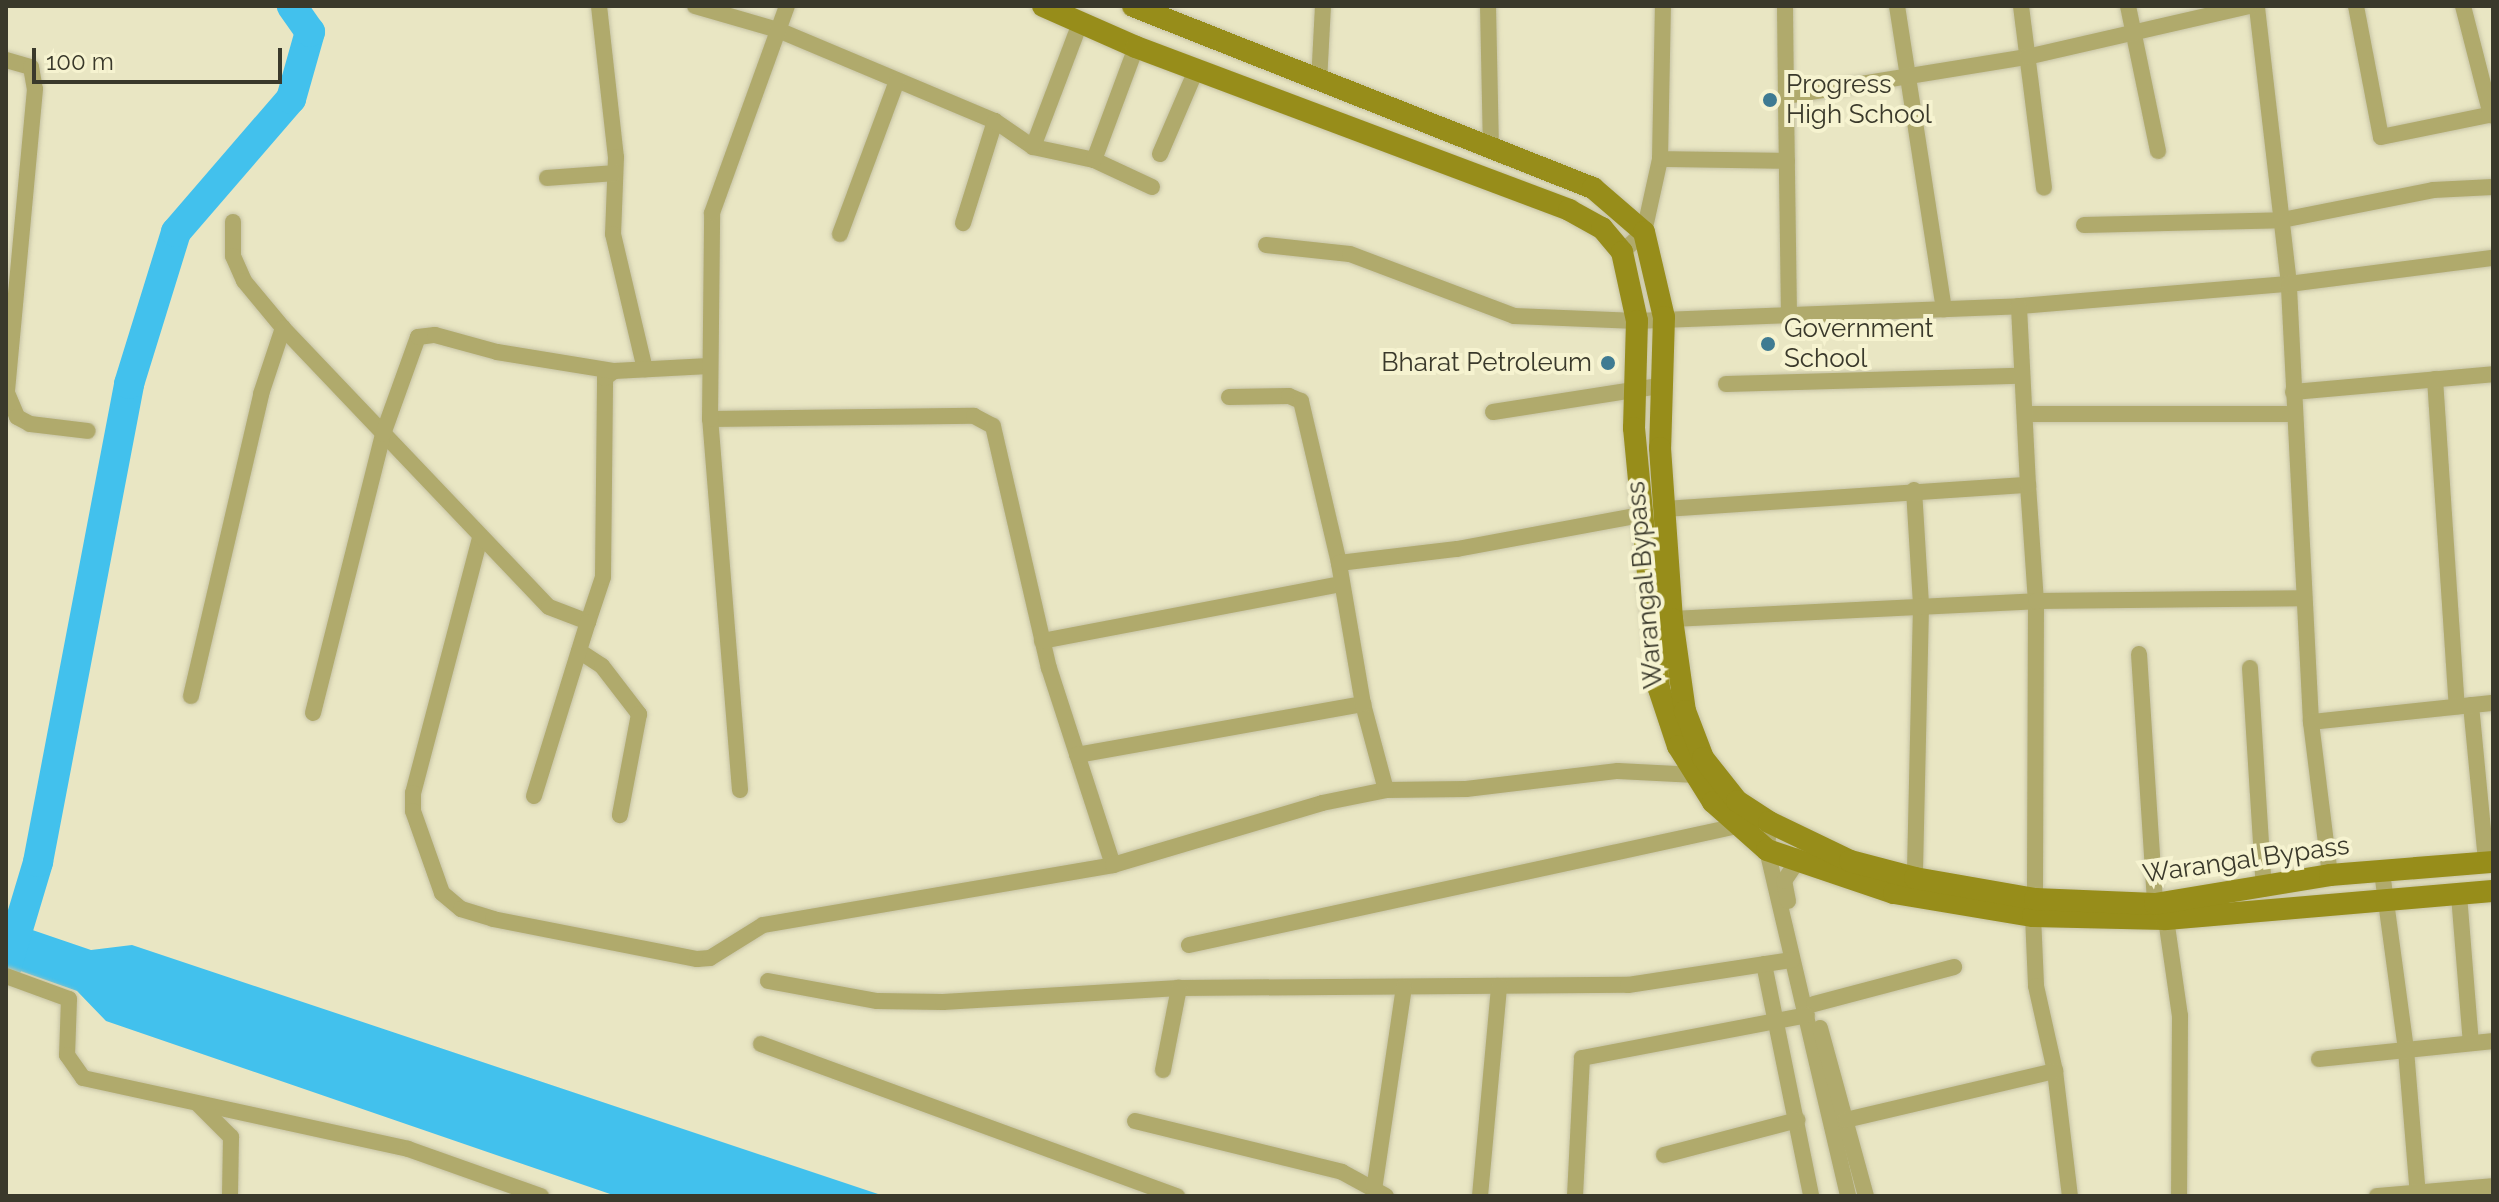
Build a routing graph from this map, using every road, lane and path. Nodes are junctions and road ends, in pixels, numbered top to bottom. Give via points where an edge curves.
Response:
1 (599, 6) edge
2 (695, 6) edge
3 (787, 6) edge
4 (1043, 6) edge
5 (1133, 6) edge
6 (1323, 6) edge
7 (1488, 6) edge
8 (1663, 6) edge
9 (1785, 6) edge
10 (1897, 6) edge
11 (2021, 6) edge
12 (2128, 6) edge
13 (2249, 6) edge
14 (2257, 6) edge
15 (2356, 6) edge
16 (2463, 6) edge
17 (1164, 12) edge
18 (1080, 23) junction
19 (778, 30) junction
20 (2133, 32) junction
21 (1136, 47) junction
22 (2027, 57) junction
23 (6, 60) edge
24 (1197, 68) junction
25 (1910, 79) junction
26 (897, 81) junction
27 (1319, 82) junction
28 (1786, 96) junction
29 (2492, 115) edge
30 (995, 121) junction
31 (1033, 147) junction
32 (1491, 147) junction
33 (2158, 151) dead end
34 (1160, 154) dead end
35 (1660, 159) junction
36 (1094, 160) junction
37 (1787, 161) junction
38 (615, 173) junction
39 (547, 178) dead end
40 (1152, 187) dead end
41 (2493, 187) edge
42 (2044, 188) dead end
43 (2282, 220) junction
44 (233, 222) dead end
45 (963, 223) dead end
46 (2084, 225) dead end
47 (1644, 232) junction
48 (840, 234) dead end
49 (1266, 245) dead end
50 (1622, 252) junction
51 (2493, 258) edge
52 (11, 270) edge
53 (2289, 284) junction
54 (2019, 306) junction
55 (1944, 309) junction
56 (1789, 316) junction
57 (1664, 317) junction
58 (1637, 321) junction
59 (283, 328) junction
60 (709, 366) junction
61 (645, 369) junction
62 (614, 371) junction
63 (2493, 374) edge
64 (2020, 376) junction
65 (2435, 379) junction
66 (1726, 384) dead end
67 (1659, 386) junction
68 (1634, 390) junction
69 (2293, 392) junction
70 (1229, 397) dead end
71 (1493, 412) dead end
72 (2025, 414) junction
73 (2294, 414) junction
74 (710, 419) junction
75 (88, 431) dead end
76 (383, 434) junction
77 (2028, 485) junction
78 (1914, 490) junction
79 (1665, 509) junction
80 (1640, 515) junction
81 (480, 538) junction
82 (1339, 563) junction
83 (1342, 584) junction
84 (2304, 598) junction
85 (2036, 601) junction
86 (1921, 606) junction
87 (1672, 619) junction
88 (588, 622) junction
89 (1042, 641) junction
90 (579, 651) junction
91 (2139, 654) dead end
92 (2250, 668) dead end
93 (191, 696) dead end
94 (2493, 703) edge
95 (1363, 704) junction
96 (2464, 706) junction
97 (313, 713) dead end
98 (2311, 722) junction
99 (1077, 755) junction
100 (1696, 775) junction
101 (740, 790) dead end
102 (1386, 790) junction
103 (534, 796) dead end
104 (620, 815) dead end
105 (1769, 822) junction
106 (1737, 826) junction
107 (1767, 850) junction
108 (1803, 854) junction
109 (2489, 862) edge
110 (1113, 865) junction
111 (2382, 872) junction
112 (2330, 875) junction
113 (1915, 878) junction
114 (2264, 889) junction
115 (2493, 891) edge
116 (2459, 895) junction
117 (2384, 900) junction
118 (2034, 907) junction
119 (2161, 912) junction
120 (1189, 945) dead end
121 (1792, 960) junction
122 (1764, 964) junction
123 (1954, 967) dead end
124 (6, 976) edge
125 (768, 981) dead end
126 (1499, 986) junction
127 (1404, 987) junction
128 (1179, 988) junction
129 (1810, 1009) junction
130 (1779, 1022) junction
131 (2493, 1041) edge
132 (2471, 1043) junction
133 (761, 1044) dead end
134 (2406, 1050) junction
135 (2319, 1059) dead end
136 (1163, 1070) dead end
137 (2055, 1071) junction
138 (196, 1103) junction
139 (1797, 1120) junction
140 (1846, 1120) junction
141 (1135, 1121) dead end
142 (1664, 1155) dead end
143 (2493, 1186) edge
144 (1380, 1193) edge
145 (2418, 1194) edge
146 (2065, 1195) edge
147 (230, 1196) edge
148 (541, 1196) edge
149 (1177, 1196) edge
150 (1480, 1196) edge
151 (1575, 1196) edge
152 (1811, 1196) edge
153 (1848, 1196) edge
154 (1866, 1196) edge
155 (2179, 1196) edge
156 (2377, 1196) edge

1 - 38 street
2 - 19 street
3 - 19 street
4 - 18 main road
5 - 17 main road
6 - 27 street
7 - 32 street
8 - 35 street
9 - 28 street
10 - 25 street
11 - 22 street
12 - 20 street
13 - 20 street
14 - 43 street
15 - 29 street via 2381,137
16 - 29 street
17 - 27 main road
18 - 21 main road
18 - 31 street
19 - 26 street
19 - 60 street via 712,213
20 - 22 street
20 - 33 street
21 - 24 main road
21 - 36 street
22 - 25 street
22 - 42 street
23 - 52 street via 31,67 35,89
24 - 34 street
24 - 50 main road via 1569,210 1602,228
25 - 28 street
25 - 55 street
26 - 30 street
26 - 48 street
27 - 32 main road
28 - 37 street
30 - 31 street
30 - 45 street
31 - 36 street
32 - 47 main road via 1593,188
35 - 37 street
35 - 47 street
36 - 40 street
37 - 56 street
38 - 39 street
38 - 61 street via 613,234
41 - 43 street via 2433,190
43 - 46 street
43 - 53 street
44 - 59 street via 233,256 244,281
47 - 50 street
47 - 57 main road, Warangal Bypass
49 - 58 street via 1350,254 1514,316
50 - 58 main road
51 - 53 street
52 - 75 street via 7,393 12,409 30,424
53 - 54 street
53 - 69 street
54 - 55 street
54 - 64 street
55 - 56 street
56 - 57 street
57 - 58 street
57 - 67 main road, Warangal Bypass
58 - 68 main road
59 - 76 street
59 - 93 street via 261,394
60 - 61 street
60 - 74 street
61 - 62 street
62 - 76 street via 426,334 411,347
62 - 88 street via 605,378 601,396 603,577
63 - 65 street
64 - 66 street
64 - 72 street
65 - 69 street
65 - 96 street
67 - 68 street
67 - 79 main road, Warangal Bypass
68 - 71 street
68 - 80 main road
69 - 73 street
70 - 82 street via 1289,396 1301,401
72 - 73 street
72 - 77 street
73 - 84 street
74 - 89 street via 974,416 993,426
74 - 101 street
76 - 81 street
76 - 97 street
77 - 78 street
77 - 85 street
78 - 79 street
78 - 86 street
79 - 87 main road, Warangal Bypass
80 - 82 street via 1457,549
80 - 100 main road via 1659,689 1678,746
81 - 88 street via 549,607
81 - 110 street via 413,793 413,811 442,893 461,909 697,959 710,958 763,925
82 - 83 street
83 - 89 street
83 - 95 street
84 - 85 street
84 - 98 street
85 - 86 street
85 - 118 street
86 - 87 street
86 - 113 street
87 - 105 main road, Warangal Bypass via 1685,711 1703,758 1737,801
88 - 90 street
89 - 99 street
90 - 103 street
90 - 104 street via 602,666 639,714
91 - 119 street
92 - 114 street
94 - 96 street
95 - 99 street
95 - 102 street
96 - 98 street
96 - 109 street
98 - 112 street
99 - 110 street
100 - 102 street via 1618,771 1466,789
100 - 106 main road
102 - 110 street via 1322,803
105 - 107 street
105 - 108 main road, Warangal Bypass
106 - 107 main road
106 - 120 street
107 - 108 main road
107 - 121 street
108 - 113 main road, Warangal Bypass
108 - 118 main road via 1894,893
108 - 129 street via 1784,881
109 - 111 main road, Warangal Bypass
111 - 112 main road, Warangal Bypass
111 - 117 street
112 - 114 main road, Warangal Bypass
113 - 118 main road, Warangal Bypass
114 - 119 main road, Warangal Bypass
115 - 116 main road
116 - 117 main road
116 - 132 street
117 - 119 main road
117 - 134 street
118 - 119 main road, Warangal Bypass
118 - 137 street via 2036,986
119 - 155 street via 2180,1016
121 - 122 street
121 - 129 street
122 - 126 street via 1628,985
122 - 130 street
123 - 129 street
124 - 138 street via 69,999 67,1055 83,1078
125 - 128 street via 877,1001
126 - 127 street
126 - 150 street
127 - 128 street
127 - 144 street
128 - 136 street
129 - 130 street
129 - 140 street
129 - 153 street
130 - 139 street
130 - 151 street via 1582,1058
131 - 132 street
132 - 134 street
133 - 149 street
134 - 135 street
134 - 145 street
137 - 140 street
137 - 146 street
138 - 147 street via 231,1137
138 - 148 street via 408,1149
139 - 142 street
139 - 152 street
140 - 154 street
141 - 144 street via 1342,1172
143 - 145 street
145 - 156 street

